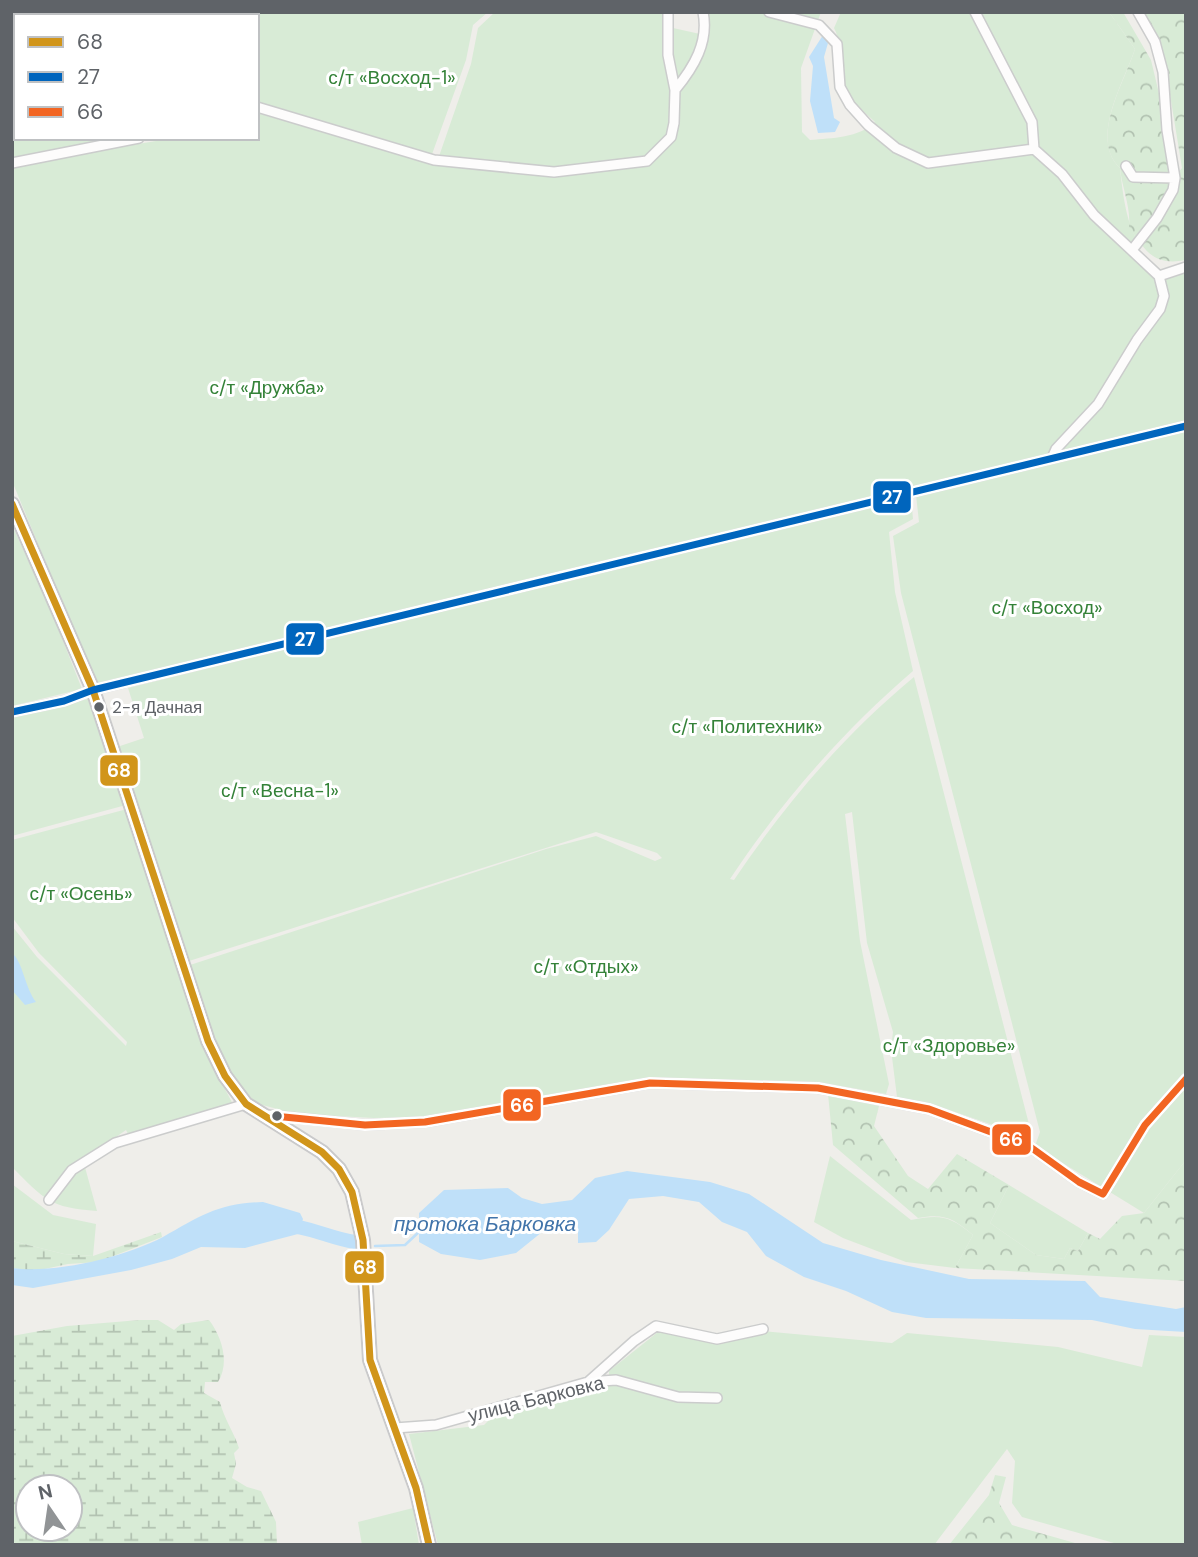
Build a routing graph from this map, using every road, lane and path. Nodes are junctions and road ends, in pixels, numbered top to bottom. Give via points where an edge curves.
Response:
1 (668, 12) edge
2 (703, 12) edge
3 (769, 12) edge
4 (975, 12) edge
5 (1138, 12) edge
6 (675, 90) junction
7 (259, 108) edge
8 (129, 140) edge
9 (1034, 149) junction
10 (12, 163) edge
11 (1126, 166) dead end
12 (1175, 178) junction
13 (1132, 250) junction
14 (1186, 267) edge
15 (1159, 276) junction
16 (1186, 426) edge
17 (1052, 458) junction
18 (12, 504) edge
19 (93, 690) junction
20 (12, 712) edge
21 (1186, 1079) edge
22 (246, 1104) junction
23 (258, 1114) junction
24 (49, 1200) dead end
25 (763, 1329) dead end
26 (587, 1382) junction
27 (717, 1398) dead end
28 (395, 1428) junction
29 (429, 1545) edge

1 - 6 street via 668,55
2 - 6 street via 702,44
3 - 9 street via 819,25 837,44 840,88 868,125 896,148 928,163
4 - 9 street via 1032,122
5 - 12 street via 1155,42 1163,72
6 - 7 street via 671,137 647,161 554,173 434,160
8 - 10 street
9 - 13 street
11 - 12 street via 1133,177
12 - 13 street via 1157,218
13 - 15 street
14 - 15 street
15 - 17 street via 1164,296 1160,309 1098,404
16 - 17 street
17 - 19 street
18 - 19 main road
19 - 20 street
19 - 22 main road via 208,1041 225,1076
21 - 23 street via 1145,1125 1103,1194 1030,1146 929,1109 818,1088 650,1083 425,1122 365,1125
22 - 23 main road
22 - 24 street via 115,1143 72,1170
23 - 28 main road via 322,1152 352,1192 363,1240 370,1360
25 - 26 street via 717,1339 656,1326
26 - 27 street, улица Барковка via 616,1380 678,1397
26 - 28 street, улица Барковка via 436,1425
28 - 29 main road

